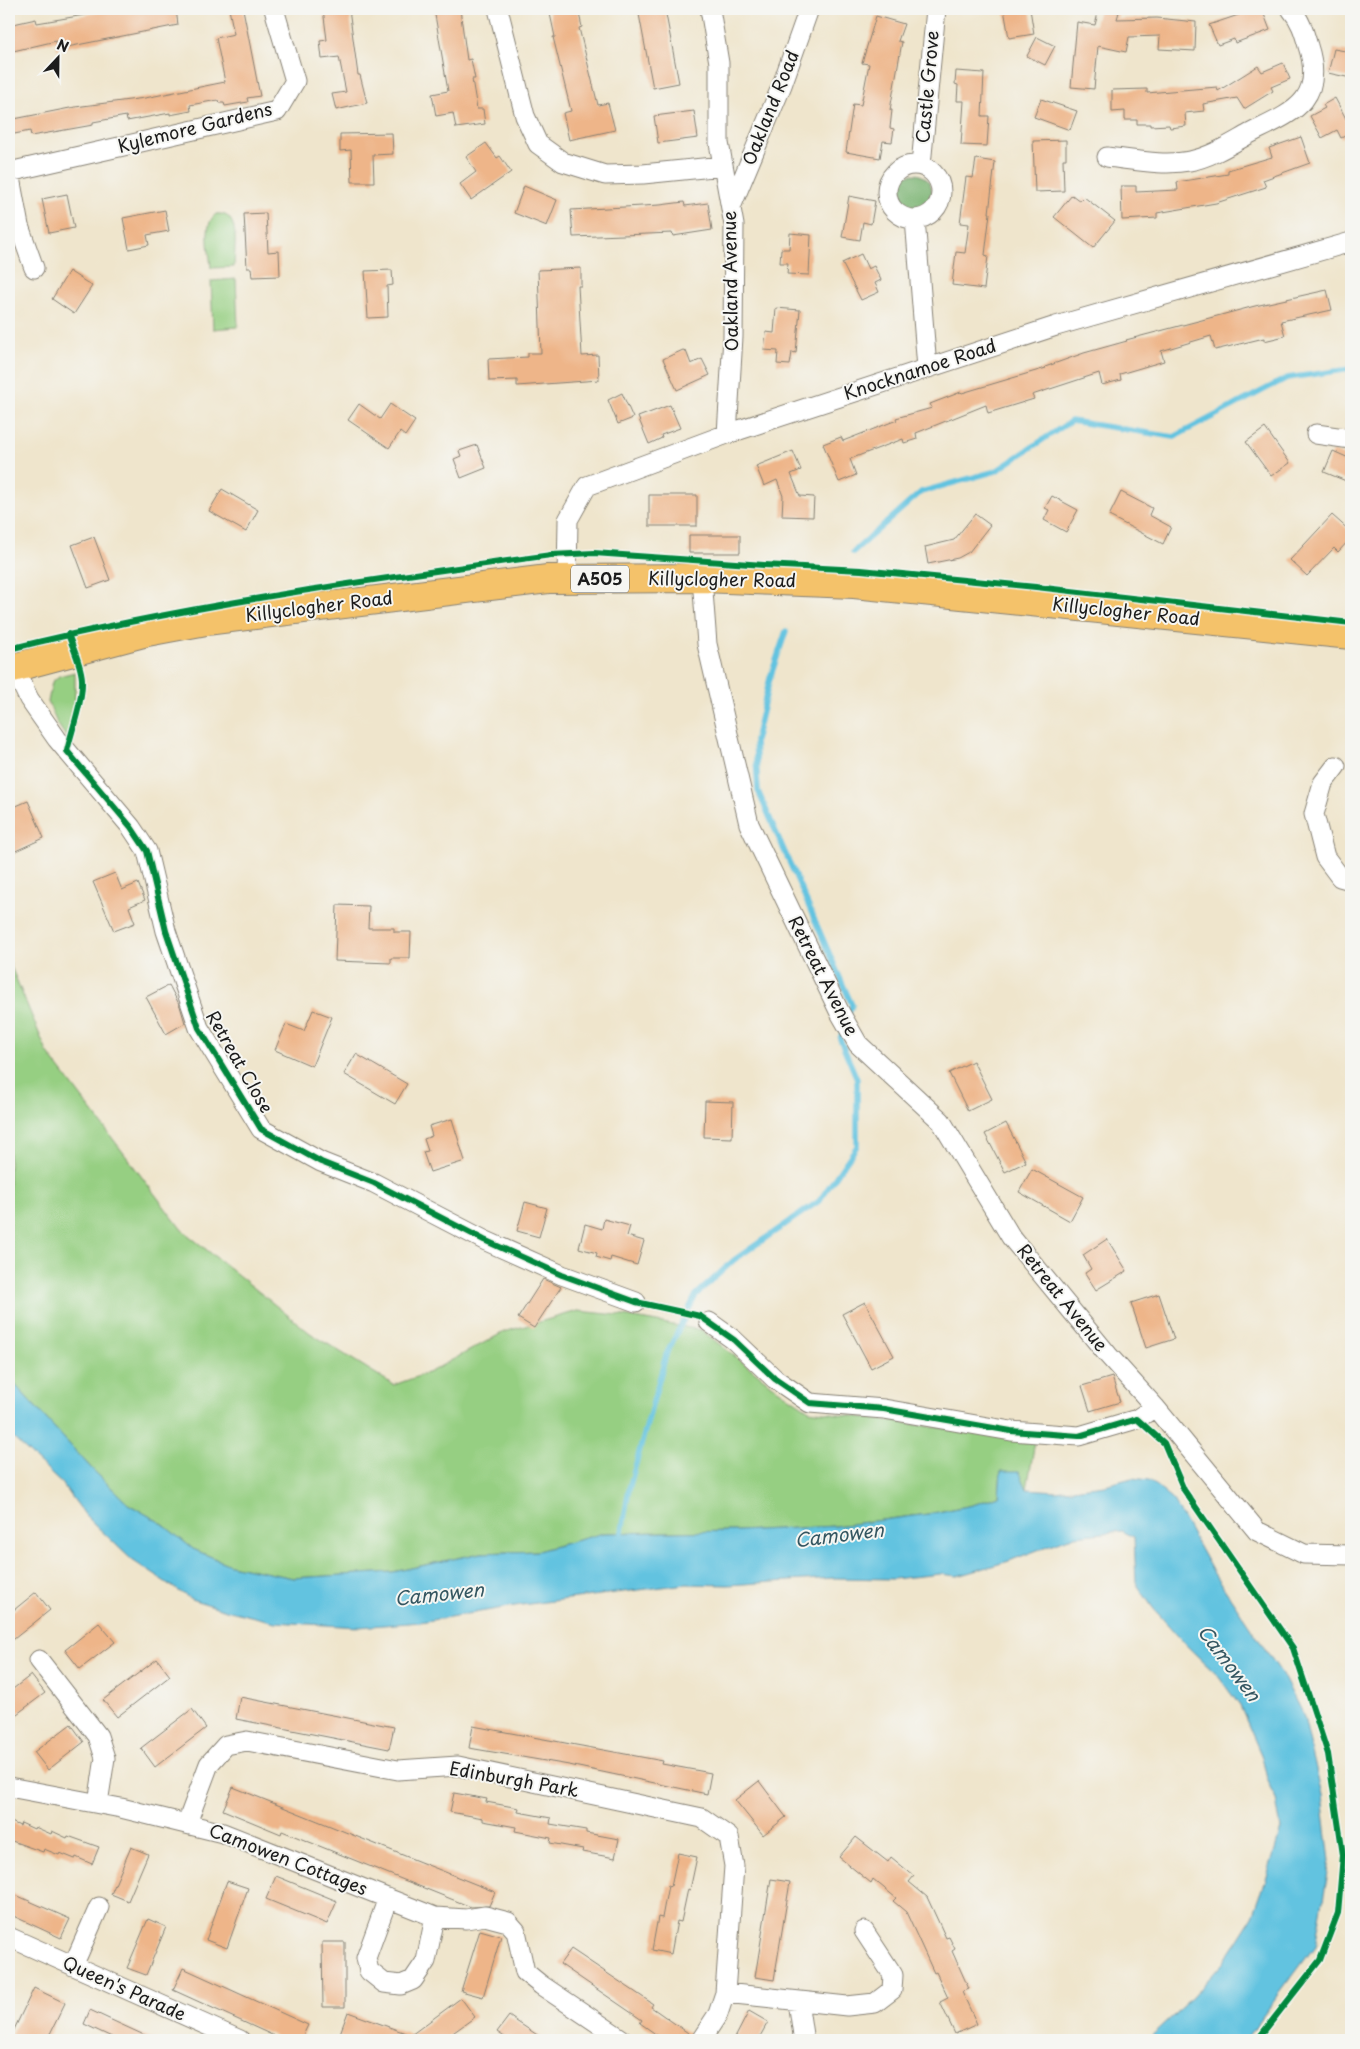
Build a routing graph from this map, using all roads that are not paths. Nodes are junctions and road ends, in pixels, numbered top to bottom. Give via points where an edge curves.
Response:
1 (274, 9) edge
2 (498, 9) edge
3 (710, 9) edge
4 (809, 9) edge
5 (936, 9) edge
6 (1291, 9) edge
7 (1107, 157) dead end
8 (921, 165) junction
9 (723, 166) junction
10 (9, 172) edge
11 (731, 207) junction
12 (915, 219) junction
13 (1351, 242) edge
14 (34, 268) dead end
15 (927, 368) junction
16 (726, 434) junction
17 (1316, 434) dead end
18 (1351, 439) edge
19 (702, 578) junction
20 (567, 579) junction
21 (1351, 635) edge
22 (12, 669) edge
23 (1336, 766) dead end
24 (1351, 880) edge
25 (636, 1302) dead end
26 (709, 1322) dead end
27 (1155, 1407) junction
28 (1351, 1555) edge
29 (39, 1660) dead end
30 (9, 1787) edge
31 (98, 1804) junction
32 (187, 1823) junction
33 (388, 1898) junction
34 (99, 1907) dead end
35 (435, 1916) junction
36 (864, 1931) dead end
37 (9, 1937) edge
38 (73, 1966) junction
39 (725, 1993) junction
40 (798, 2001) junction
41 (240, 2040) edge
42 (623, 2040) edge
43 (701, 2040) edge
44 (802, 2040) edge

1 - 10 street, Kylemore Gardens via 295,81 277,111
2 - 9 street via 525,116 538,144 563,162 605,175
3 - 9 street, Oakland Avenue via 719,63 719,143
4 - 11 street, Oakland Road via 782,85
5 - 8 street, Castle Grove
6 - 7 street via 1300,20 1312,58 1314,77 1308,94 1294,110 1219,150 1192,160 1164,164
8 - 12 street via 938,178 941,194 935,210
8 - 12 street via 908,164 895,171 888,182 886,195 891,208 902,216
9 - 11 street, Oakland Avenue
10 - 14 street via 19,226
11 - 16 street, Oakland Avenue via 734,225 733,337
12 - 15 street
13 - 15 street, Knocknamoe Road via 1056,326
15 - 16 street, Knocknamoe Road
16 - 20 street, Knocknamoe Road via 587,486 568,520
17 - 18 street
19 - 20 highway, Killyclogher Road / A505
19 - 21 highway, Killyclogher Road / A505 via 854,584
19 - 27 street, Retreat Avenue via 707,644 749,824 838,1011 858,1044 941,1121 1011,1237
20 - 22 highway, Killyclogher Road / A505 via 206,621 148,632
22 - 25 street, Retreat Close via 57,739 131,827 147,851 166,931 199,1028 261,1129 321,1162 374,1183 484,1240 562,1275
23 - 24 street via 1323,783 1314,814 1325,857 1340,877
26 - 27 street via 734,1340 775,1379 810,1403 884,1408 1011,1431 1079,1436 1137,1419
27 - 28 street, Retreat Avenue via 1257,1531 1304,1554
29 - 31 street via 98,1736 104,1758
30 - 31 street, Camowen Cottages
31 - 32 street, Camowen Cottages
32 - 33 street, Camowen Cottages via 223,1833
32 - 39 street, Edinburgh Park via 209,1764 226,1745 248,1741 398,1770 458,1766 702,1818 730,1837 734,1866
33 - 35 street, Camowen Cottages
33 - 35 street, Camowen Cottages via 366,1958 369,1970 384,1983 400,1985 413,1980 426,1961
34 - 38 street
35 - 42 street, Camowen Cottages via 466,1919 485,1916 508,1922 516,1931 525,1972
36 - 40 street via 893,1975 892,1990 875,2003 847,2006
37 - 38 street, Queen's Parade
38 - 41 street, Queen's Parade
39 - 40 street
39 - 43 street via 718,2014
40 - 44 street

